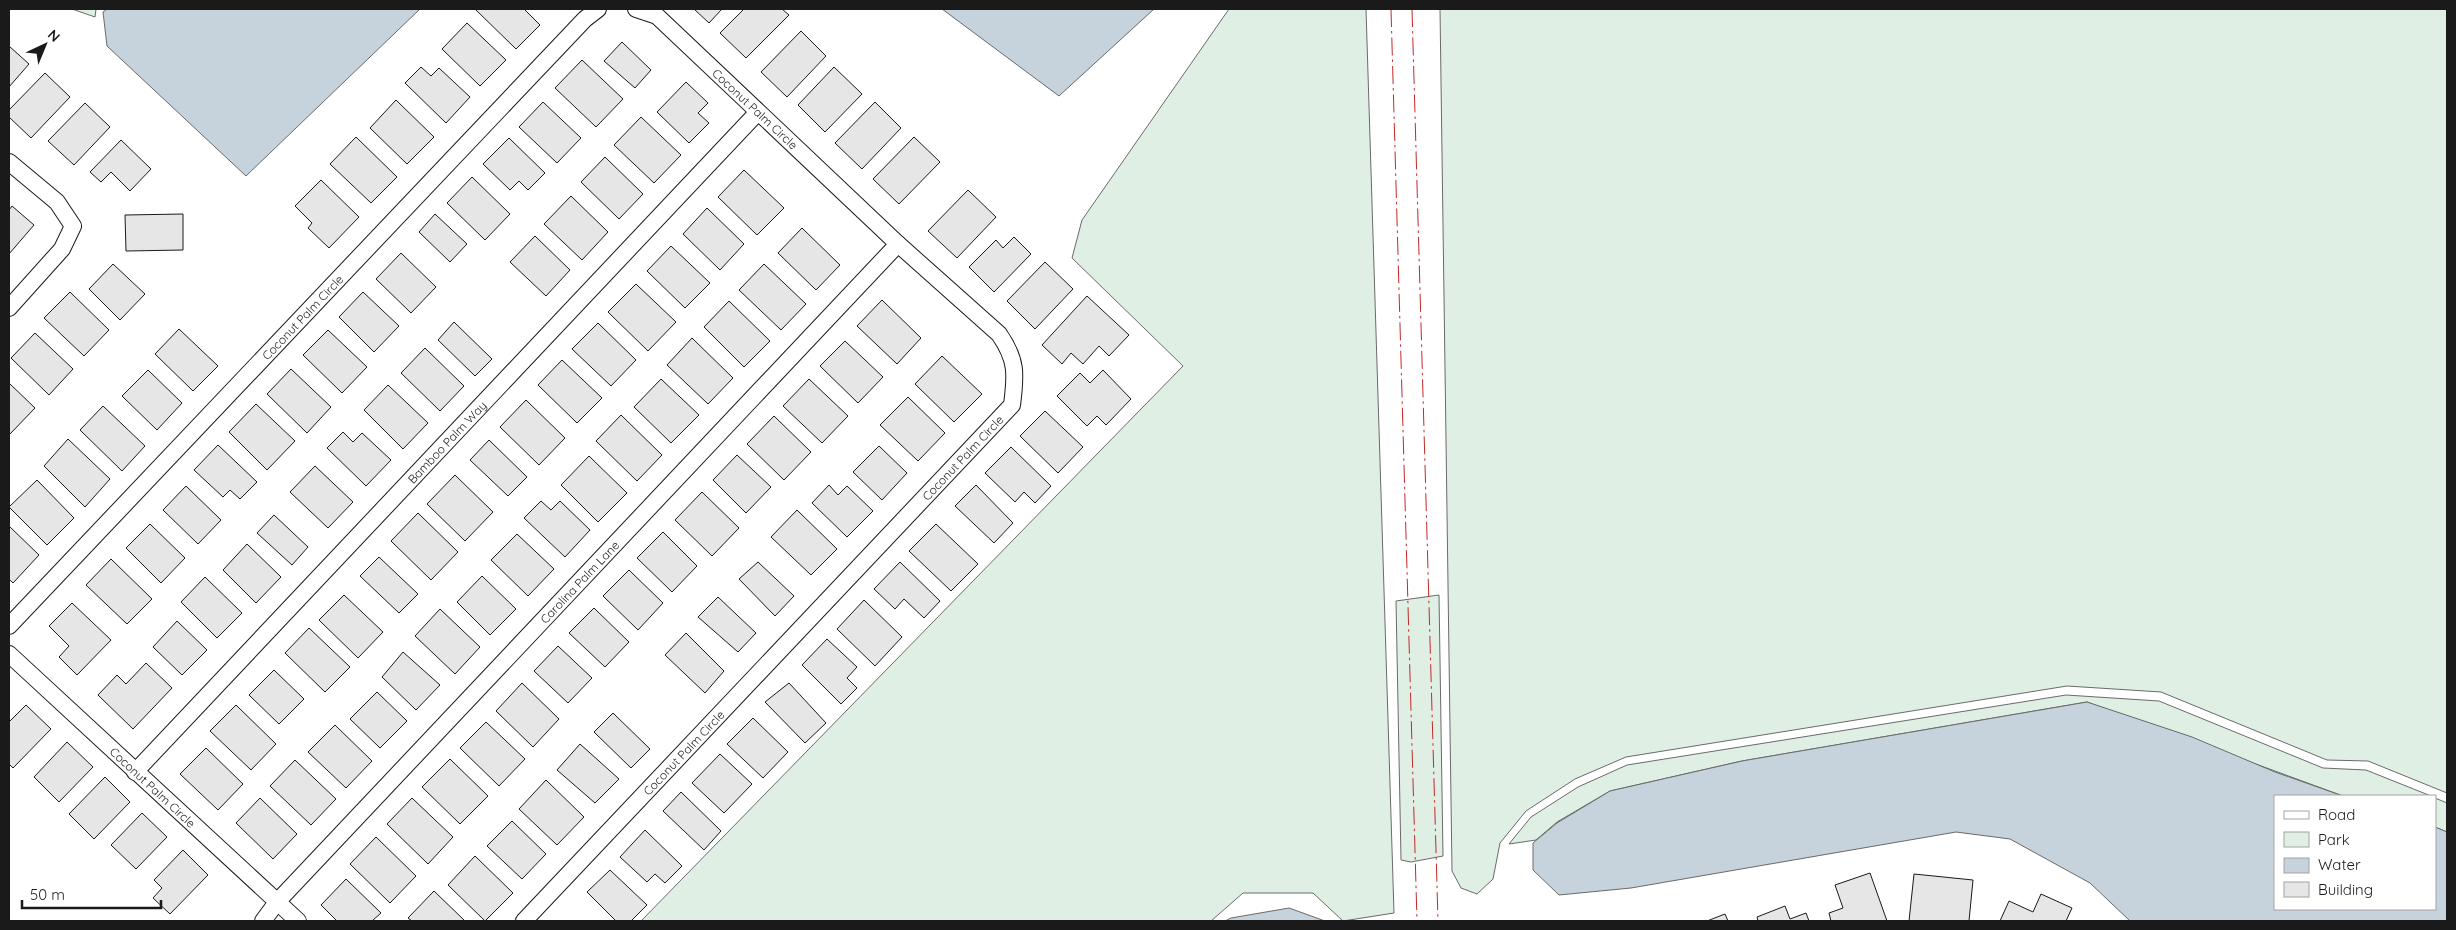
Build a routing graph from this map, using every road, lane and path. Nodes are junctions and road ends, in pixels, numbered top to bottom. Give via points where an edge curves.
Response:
1 (598, 9) edge
2 (636, 9) edge
3 (758, 112) junction
4 (9, 162) edge
5 (898, 244) junction
6 (9, 308) edge
7 (9, 626) edge
8 (9, 654) edge
9 (135, 772) junction
10 (277, 902) junction
11 (264, 921) edge
12 (298, 921) edge
13 (524, 921) edge

1 - 7 street, Coconut Palm Circle
2 - 3 street, Coconut Palm Circle via 657,16
3 - 5 street, Coconut Palm Circle
3 - 9 street, Bamboo Palm Way
4 - 6 street via 56,202 73,226 62,249
5 - 10 street, Carolina Palm Lane
5 - 13 street, Coconut Palm Circle via 998,334 1011,351 1016,378 1012,405
8 - 9 street, Coconut Palm Circle
9 - 10 street, Coconut Palm Circle
10 - 11 street, Carolina Palm Lane
10 - 12 street, Coconut Palm Circle

